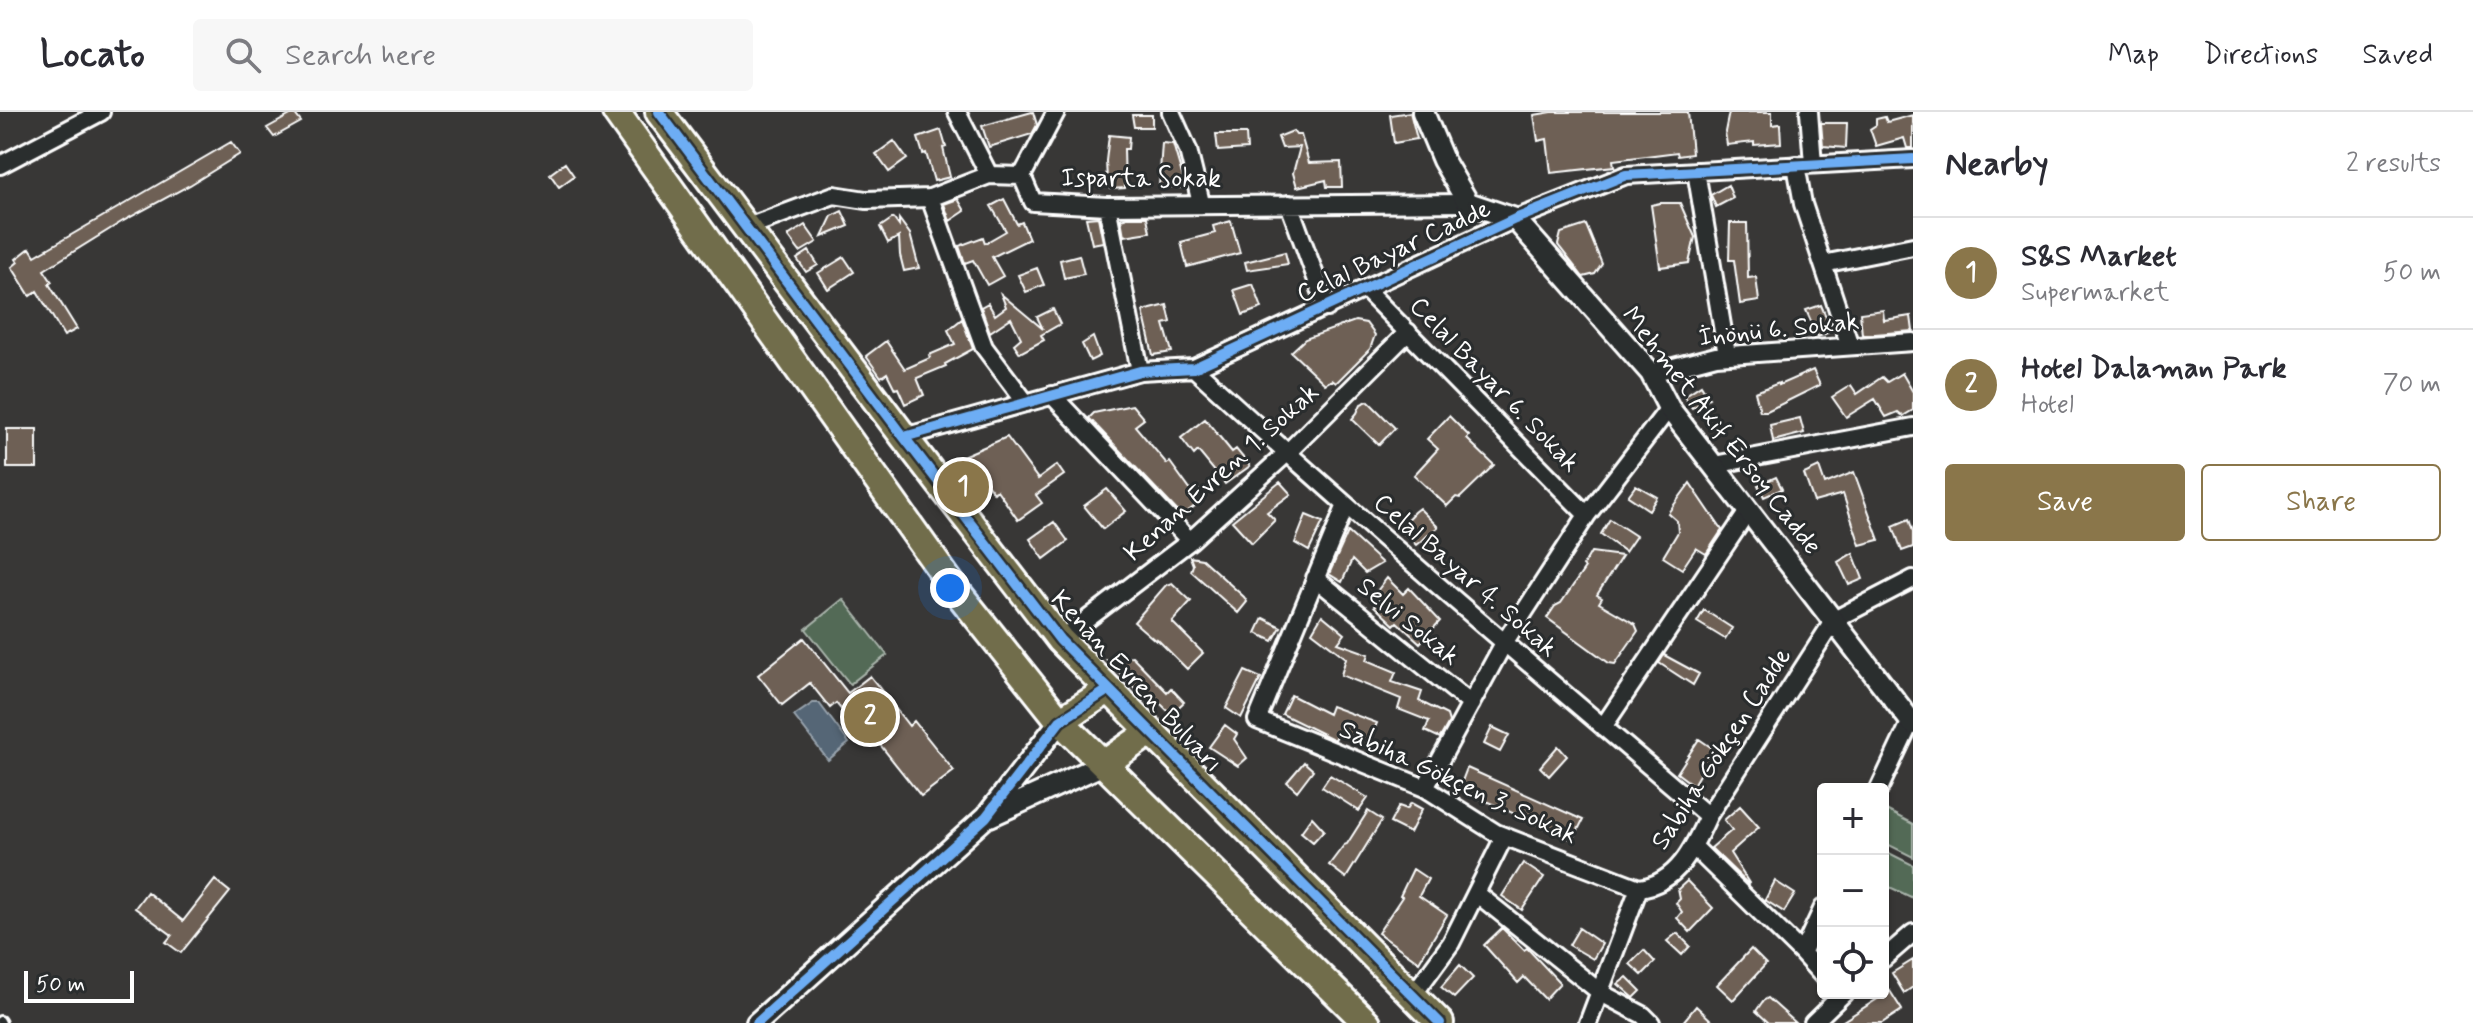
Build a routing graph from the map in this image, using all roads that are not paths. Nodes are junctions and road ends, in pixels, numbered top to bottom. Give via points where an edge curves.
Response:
1 (101, 112) edge
2 (616, 112) edge
3 (659, 112) edge
4 (957, 112) edge
5 (1056, 112) edge
6 (1171, 112) edge
7 (1423, 112) edge
8 (1809, 112) edge
9 (1913, 159) edge
10 (1805, 164) junction
11 (0, 165) edge
12 (1696, 171) junction
13 (989, 175) junction
14 (1022, 176) junction
15 (930, 198) junction
16 (1201, 203) junction
17 (1468, 203) junction
18 (1289, 204) junction
19 (1107, 206) junction
20 (1515, 219) junction
21 (745, 228) junction
22 (1913, 246) edge
23 (1823, 264) junction
24 (1366, 290) junction
25 (1327, 308) junction
26 (1408, 332) junction
27 (1913, 342) edge
28 (1850, 346) junction
29 (1727, 355) junction
30 (1194, 368) junction
31 (1140, 371) junction
32 (1651, 373) junction
33 (1052, 395) junction
34 (1026, 403) junction
35 (1669, 408) junction
36 (1913, 427) edge
37 (904, 437) junction
38 (1287, 453) junction
39 (1714, 465) junction
40 (1346, 505) junction
41 (1749, 510) junction
42 (1587, 515) junction
43 (1190, 541) junction
44 (1315, 578) junction
45 (1913, 579) edge
46 (1834, 620) junction
47 (1060, 640) junction
48 (1504, 643) junction
49 (1108, 690) junction
50 (1471, 704) junction
51 (1909, 712) edge
52 (1060, 721) junction
53 (1603, 727) junction
54 (1150, 732) junction
55 (1104, 764) junction
56 (1881, 783) edge
57 (1425, 788) junction
58 (1708, 816) junction
59 (986, 817) junction
60 (1504, 837) junction
61 (1694, 847) junction
62 (1639, 888) junction
63 (1476, 893) junction
64 (1817, 921) edge
65 (1913, 933) edge
66 (1802, 953) junction
67 (1889, 954) edge
68 (1817, 969) edge
69 (1601, 993) junction
70 (1413, 995) junction
71 (1836, 999) edge
72 (757, 1023) edge
73 (1367, 1023) edge
74 (1440, 1023) edge
75 (1588, 1023) edge
76 (1651, 1023) edge
77 (1813, 1023) edge

1 - 11 street
2 - 52 main road via 951,584
3 - 21 main road, Kenan Evren Bulvarı
4 - 13 street
5 - 14 street
6 - 16 street via 1188,150
7 - 17 street
8 - 10 street
9 - 10 street, Celal Bayar Cadde
10 - 12 street, Celal Bayar Cadde
10 - 23 street via 1803,204
12 - 20 street, Celal Bayar Cadde via 1626,175
12 - 29 street
13 - 14 street, Isparta Sokak
13 - 15 street, Isparta Sokak
14 - 19 street, Isparta Sokak via 1033,202
15 - 21 street, Isparta Sokak via 834,195
15 - 34 street via 984,347
16 - 18 street, Isparta Sokak
16 - 19 street, Isparta Sokak
17 - 18 street, Isparta Sokak
17 - 20 street, Mehmet Akif Ersoy Cadde
18 - 25 street
19 - 31 street
20 - 24 street, Celal Bayar Cadde
20 - 32 street, Mehmet Akif Ersoy Cadde
21 - 37 main road, Kenan Evren Bulvarı
22 - 23 street
23 - 28 street
24 - 25 street, Celal Bayar Cadde
24 - 26 street, Celal Bayar 6. Sokak
25 - 30 street, Celal Bayar Cadde
26 - 38 street, Kenan Evren 1. Sokak
26 - 42 street, Celal Bayar 6. Sokak
27 - 28 street, İnönü 6. Sokak
28 - 29 street, İnönü 6. Sokak
29 - 32 street, İnönü 6. Sokak
30 - 31 street, Celal Bayar Cadde
30 - 38 street, Celal Bayar 4. Sokak
31 - 33 street, Celal Bayar Cadde
32 - 35 street, Mehmet Akif Ersoy Cadde
33 - 34 street, Celal Bayar Cadde
33 - 43 street
34 - 37 street, Celal Bayar Cadde
35 - 39 street, Mehmet Akif Ersoy Cadde
35 - 42 street
36 - 39 street
37 - 47 main road, Kenan Evren Bulvarı
38 - 40 street, Celal Bayar 4. Sokak
38 - 43 street, Kenan Evren 1. Sokak
39 - 41 street, Mehmet Akif Ersoy Cadde
40 - 44 street
40 - 48 street, Celal Bayar 4. Sokak
41 - 46 street, Mehmet Akif Ersoy Cadde
41 - 53 street
42 - 48 street
43 - 47 street, Kenan Evren 1. Sokak
44 - 50 street, Selvi Sokak
44 - 57 street, Sabiha Gökçen 3. Sokak via 1257,720
45 - 46 street
46 - 51 street, Mehmet Akif Ersoy Cadde
46 - 58 street, Sabiha Gökçen Cadde
47 - 49 main road, Kenan Evren Bulvarı
48 - 50 street
48 - 53 street, Celal Bayar 4. Sokak
49 - 52 main road
49 - 54 main road, Kenan Evren Bulvarı
50 - 57 street
51 - 56 street
52 - 55 main road
52 - 59 street
53 - 58 street, Celal Bayar 4. Sokak
54 - 55 main road
54 - 70 main road, Kenan Evren Bulvarı
55 - 59 street
55 - 73 main road
57 - 60 street, Sabiha Gökçen 3. Sokak
58 - 61 street, Sabiha Gökçen Cadde
59 - 72 street
60 - 62 street, Sabiha Gökçen 3. Sokak
60 - 63 street
61 - 62 street, Sabiha Gökçen Cadde via 1673,873 1654,886
61 - 66 street
62 - 69 street
63 - 69 street
63 - 70 street via 1451,943
64 - 66 street
65 - 67 street
66 - 68 street
69 - 75 street
69 - 76 street
70 - 74 main road, Kenan Evren Bulvarı
71 - 77 street

